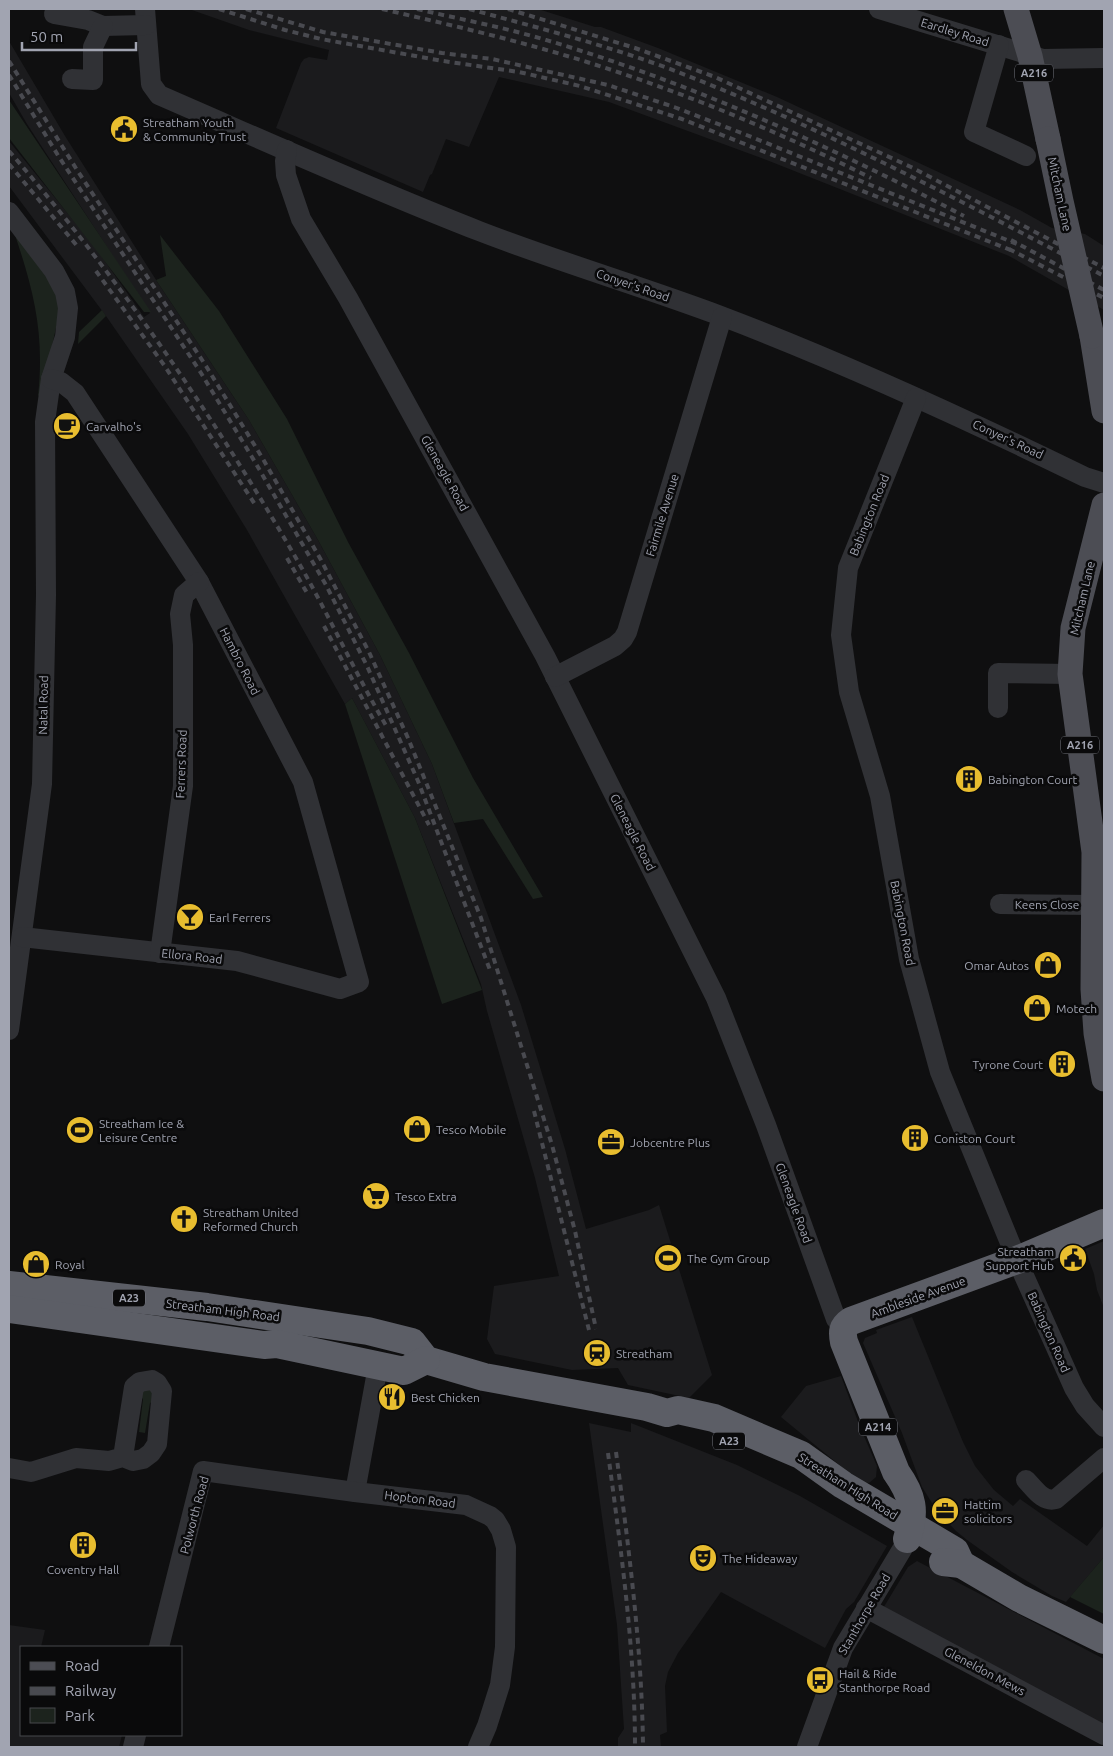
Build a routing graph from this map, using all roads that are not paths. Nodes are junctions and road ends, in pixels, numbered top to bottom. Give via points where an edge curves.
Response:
1 (879, 9) edge
2 (1016, 9) edge
3 (54, 14) dead end
4 (146, 17) edge
5 (103, 26) junction
6 (999, 45) junction
7 (1030, 56) junction
8 (1104, 58) edge
9 (72, 79) dead end
10 (287, 150) junction
11 (1026, 156) dead end
12 (9, 212) edge
13 (722, 317) junction
14 (51, 379) junction
15 (916, 398) junction
16 (1104, 411) edge
17 (1104, 483) edge
18 (1104, 505) edge
19 (199, 582) junction
20 (1070, 674) junction
21 (555, 677) junction
22 (998, 708) dead end
23 (1000, 904) dead end
24 (1094, 905) junction
25 (22, 937) junction
26 (160, 953) junction
27 (358, 982) joint
28 (9, 1030) edge
29 (1104, 1080) edge
30 (1104, 1223) edge
31 (1017, 1260) junction
32 (9, 1285) edge
33 (9, 1308) edge
34 (844, 1327) junction
35 (426, 1360) junction
36 (378, 1366) junction
37 (666, 1413) junction
38 (1104, 1427) edge
39 (123, 1457) dead end
40 (1104, 1458) edge
41 (9, 1468) edge
42 (896, 1472) junction
43 (1026, 1480) dead end
44 (355, 1492) junction
45 (865, 1498) junction
46 (909, 1533) junction
47 (866, 1608) junction
48 (1104, 1640) edge
49 (159, 1646) edge
50 (1104, 1735) edge
51 (810, 1746) edge
52 (478, 1747) edge

1 - 6 street, Eardley Road
2 - 7 main road, Mitcham Lane / A216
3 - 5 street
4 - 5 street
4 - 10 street, Conyer's Road via 151,84 159,95
5 - 9 street via 93,48 93,80
6 - 7 street, Eardley Road
6 - 11 street via 974,132
7 - 8 street, Eardley Road via 1043,59
7 - 16 main road, Mitcham Lane / A216, bridge via 1092,336
10 - 13 street, Conyer's Road via 478,230
10 - 21 street, Gleneagle Road via 286,175 301,219 348,298
12 - 14 street, Natal Road via 54,271 65,292 68,308 65,337
13 - 15 street, Conyer's Road via 818,354
13 - 21 street, Fairmile Avenue via 624,639
14 - 19 street, Hambro Road via 75,393
14 - 25 street, Natal Road via 45,422 42,784
15 - 17 street, Conyer's Road
15 - 31 street, Babington Road via 848,568 841,635 849,692 880,796 909,959 940,1072
18 - 20 main road, Mitcham Lane / A216 via 1073,628
19 - 26 street, Ferrers Road via 184,595 180,614 183,786
19 - 27 street, Hambro Road via 303,782
20 - 22 street via 998,673
20 - 24 main road, Mitcham Lane / A216 via 1094,852
21 - 34 street, Gleneagle Road via 716,998 836,1319
23 - 24 street, Keens Close
24 - 29 main road, Mitcham Lane / A216 via 1093,989
25 - 26 street, Ellora Road
25 - 28 street, Natal Road
26 - 27 street, Ellora Road via 237,961 340,989
30 - 31 highway, Ambleside Avenue
31 - 34 highway, Ambleside Avenue via 851,1321
31 - 38 street, Babington Road via 1074,1388
32 - 35 highway, Streatham High Road / A23 via 207,1307 368,1331 412,1342
33 - 36 highway, A23 via 264,1345 277,1344
34 - 42 highway, Gleneagle Road / A214 via 844,1342
35 - 36 highway, A23 via 404,1371
35 - 37 highway, Streatham High Road / A23 via 484,1377
36 - 44 street
37 - 45 highway, Streatham High Road / A23 via 678,1410 702,1414 735,1426 800,1455
37 - 46 highway, Streatham High Road / A23 via 673,1422 728,1441 792,1472 854,1511
39 - 41 street via 109,1461 76,1458 31,1472
40 - 43 street via 1056,1499 1044,1498
42 - 45 highway via 880,1496
42 - 46 highway, Gleneagle Road / A214 via 911,1499 913,1509
44 - 49 street, Polworth Road via 203,1472
44 - 52 street, Hopton Road via 466,1505 490,1516 501,1530 506,1547 505,1647 500,1685
45 - 46 highway, Streatham High Road / A23
46 - 47 street, Stanthorpe Road
46 - 48 highway, Streatham High Road / A23 via 945,1562 961,1564 1019,1598
47 - 50 street, Gleneldon Mews
47 - 51 street, Stanthorpe Road via 843,1648

